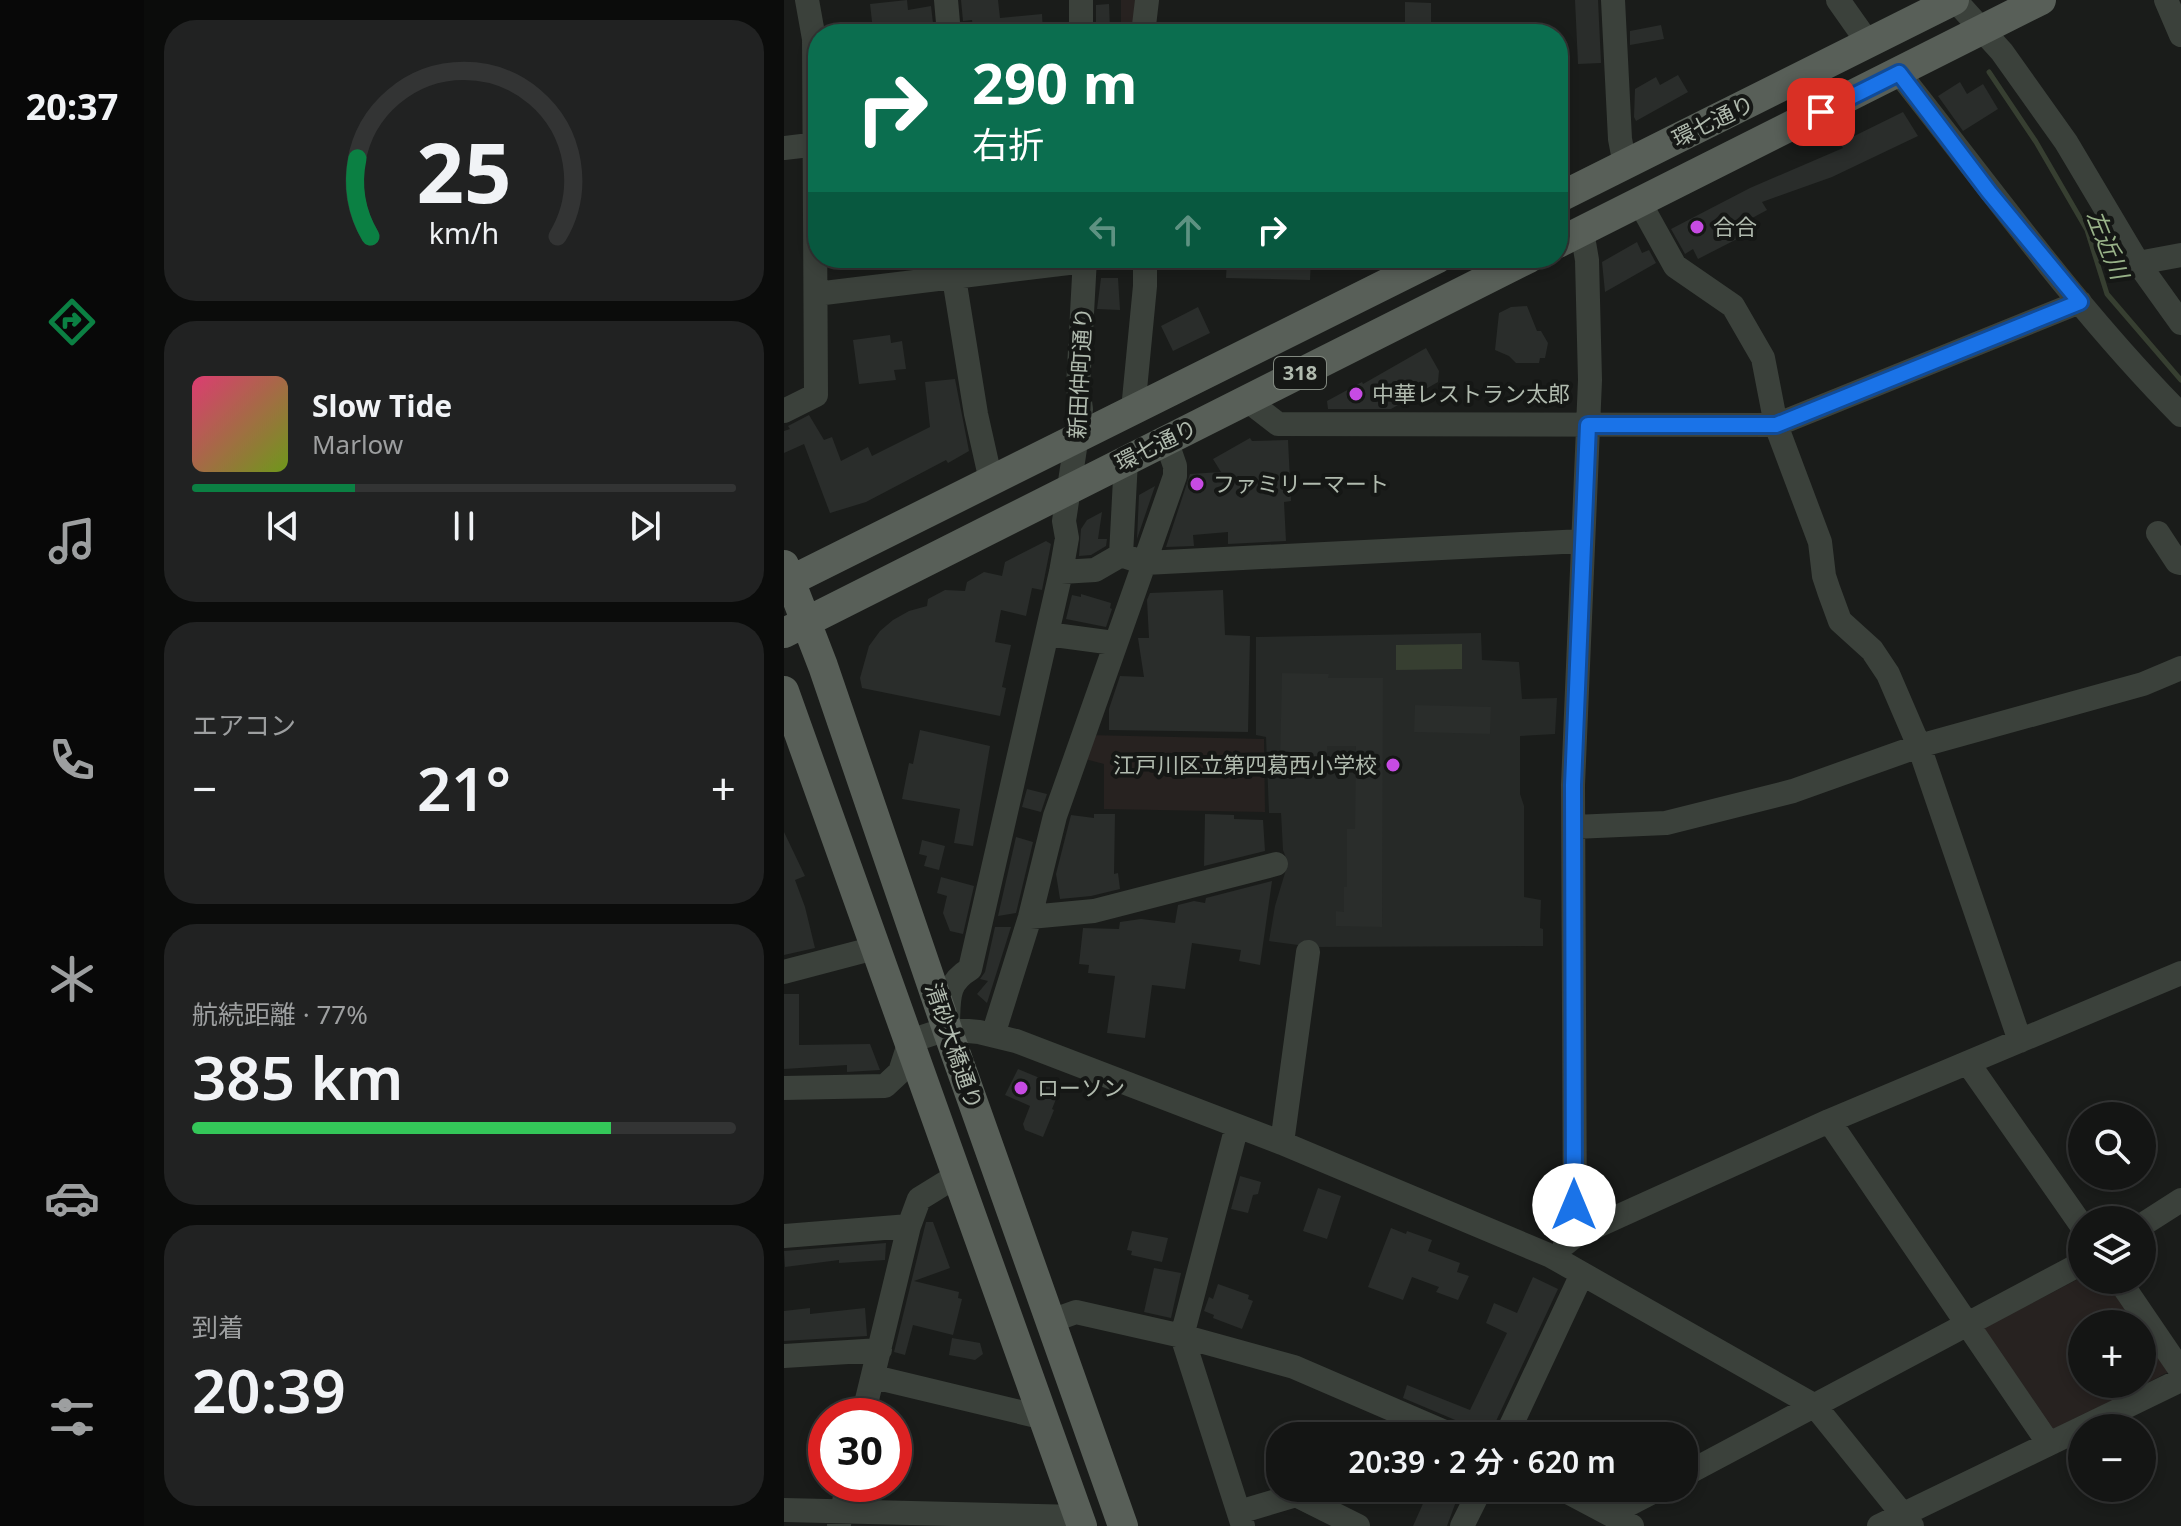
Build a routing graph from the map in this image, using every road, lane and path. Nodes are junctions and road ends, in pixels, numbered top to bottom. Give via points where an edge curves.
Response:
1 (807, 0) edge
2 (946, 0) edge
3 (1081, 0) edge
4 (1147, 0) edge
5 (1613, 0) edge
6 (1838, 0) edge
7 (1955, 0) edge
8 (2041, 0) edge
9 (2166, 0) edge
10 (811, 24) edge
11 (948, 24) edge
12 (1081, 24) edge
13 (1144, 24) edge
14 (1984, 29) junction
15 (2181, 35) edge
16 (1869, 44) junction
17 (1899, 73) junction
18 (808, 145) edge
19 (784, 148) edge
20 (1625, 165) junction
21 (1568, 193) edge
22 (1640, 203) junction
23 (1570, 237) edge
24 (2181, 255) edge
25 (2138, 263) junction
26 (816, 268) edge
27 (991, 268) edge
28 (1085, 268) edge
29 (1145, 268) edge
30 (1418, 268) edge
31 (1509, 268) edge
32 (967, 270) edge
33 (816, 294) junction
34 (2080, 302) junction
35 (2181, 323) edge
36 (1247, 400) junction
37 (1133, 410) junction
38 (784, 411) edge
39 (2181, 415) edge
40 (1588, 425) junction
41 (1776, 425) junction
42 (1078, 439) junction
43 (1166, 440) junction
44 (1126, 460) junction
45 (991, 481) junction
46 (1070, 488) junction
47 (2158, 533) dead end
48 (1582, 541) junction
49 (1121, 555) junction
50 (1145, 563) junction
51 (2181, 563) edge
52 (1061, 572) junction
53 (786, 577) edge
54 (795, 628) edge
55 (1047, 634) junction
56 (1114, 643) junction
57 (2181, 668) edge
58 (784, 691) edge
59 (1919, 746) junction
60 (1574, 827) junction
61 (1276, 864) dead end
62 (1030, 917) junction
63 (875, 948) junction
64 (1308, 952) dead end
65 (784, 972) edge
66 (2181, 973) edge
67 (947, 1029) junction
68 (993, 1035) junction
69 (910, 1041) junction
70 (2020, 1041) junction
71 (1968, 1063) junction
72 (784, 1088) edge
73 (1829, 1121) junction
74 (1237, 1126) junction
75 (1282, 1143) junction
76 (958, 1175) junction
77 (2181, 1200) edge
78 (2068, 1206) edge
79 (2156, 1216) edge
80 (909, 1226) junction
81 (784, 1236) edge
82 (1575, 1236) junction
83 (1551, 1256) junction
84 (2068, 1271) edge
85 (1582, 1274) junction
86 (2129, 1294) edge
87 (1051, 1321) junction
88 (1967, 1325) junction
89 (1182, 1336) junction
90 (880, 1350) junction
91 (784, 1356) edge
92 (2181, 1371) edge
93 (874, 1377) junction
94 (2181, 1380) edge
95 (868, 1398) edge
96 (1815, 1406) junction
97 (2111, 1414) edge
98 (1045, 1418) junction
99 (1422, 1422) edge
100 (1513, 1422) edge
101 (2068, 1435) edge
102 (2049, 1444) junction
103 (1698, 1468) edge
104 (1474, 1502) edge
105 (1587, 1502) edge
106 (1643, 1502) edge
107 (784, 1510) edge
108 (840, 1518) edge
109 (1241, 1519) edge
110 (1621, 1520) edge
111 (1908, 1520) edge
112 (1081, 1522) edge
113 (1123, 1526) edge
114 (1358, 1526) edge
115 (1462, 1526) edge
116 (1879, 1526) edge

1 - 10 street
2 - 11 street
3 - 12 street
4 - 13 street
5 - 20 street
6 - 16 street
7 - 14 street
7 - 16 main road, 環七通り
8 - 14 main road, 環七通り
9 - 15 street
14 - 17 main road, 環七通り
14 - 25 street via 2066,142
16 - 20 main road, 環七通り
17 - 22 main road, 環七通り
17 - 34 street
18 - 19 street
20 - 21 main road, 環七通り
22 - 23 main road, 環七通り
22 - 41 street via 1675,266 1733,306 1763,358
23 - 40 street via 1587,260
24 - 25 street
25 - 35 street
26 - 33 street
27 - 32 street
28 - 42 street, 新田仲町通り
29 - 37 street
30 - 37 main road, 環七通り / 318
31 - 36 main road, 環七通り / 318
32 - 33 street
32 - 45 street via 976,414
33 - 38 street via 816,395
34 - 39 street
34 - 41 street
36 - 40 street via 1278,424
36 - 43 main road, 環七通り / 318
37 - 42 main road, 環七通り / 318
40 - 41 street
40 - 48 street
41 - 59 street via 1820,542 1824,576 1840,621 1872,650 1888,674
42 - 45 main road, 環七通り / 318
42 - 46 street, 新田仲町通り
43 - 44 main road, 環七通り / 318
43 - 50 street via 1175,476
44 - 46 main road, 環七通り / 318
44 - 49 street
45 - 53 main road, 環七通り / 318
46 - 52 street, 新田仲町通り
46 - 54 main road, 環七通り / 318
47 - 51 street
48 - 50 street
48 - 60 street
49 - 50 street
49 - 52 street via 1095,570
50 - 56 street
52 - 55 street, 新田仲町通り
53 - 54 main road, 清砂大橋通り
54 - 67 main road, 清砂大橋通り
55 - 56 street
55 - 67 street, 新田仲町通り via 970,969 957,977 950,992
56 - 62 street via 1055,816
57 - 59 street via 2143,684
58 - 63 main road, 清砂大橋通り
59 - 60 street via 1793,791 1666,823
59 - 70 street
60 - 82 street
61 - 62 street via 1094,911
62 - 68 street
63 - 65 street
63 - 69 main road, 清砂大橋通り
64 - 75 street
66 - 70 street
67 - 68 street
67 - 69 street
67 - 87 main road, 清砂大橋通り
68 - 74 street
69 - 72 street via 900,1072 885,1086
69 - 76 main road, 清砂大橋通り
70 - 71 street
71 - 73 street
71 - 78 street
73 - 82 street
73 - 88 street
74 - 75 street
74 - 89 street
75 - 83 street
76 - 80 street via 919,1199
76 - 98 main road, 清砂大橋通り
77 - 79 street
80 - 81 street
80 - 90 street
82 - 83 street
83 - 85 street
84 - 88 street
85 - 96 street
85 - 100 street
86 - 92 street
87 - 89 street via 1076,1312
87 - 113 main road, 清砂大橋通り
88 - 96 street
88 - 102 street
89 - 99 street via 1294,1367
89 - 109 street
90 - 91 street
90 - 93 street
93 - 95 street
93 - 98 street
94 - 97 street
96 - 103 street
96 - 111 street
98 - 112 main road, 清砂大橋通り
101 - 102 street
102 - 111 street
104 - 115 street
105 - 110 street
106 - 110 street
107 - 108 street
108 - 112 street
109 - 114 street via 1296,1495
111 - 116 street

